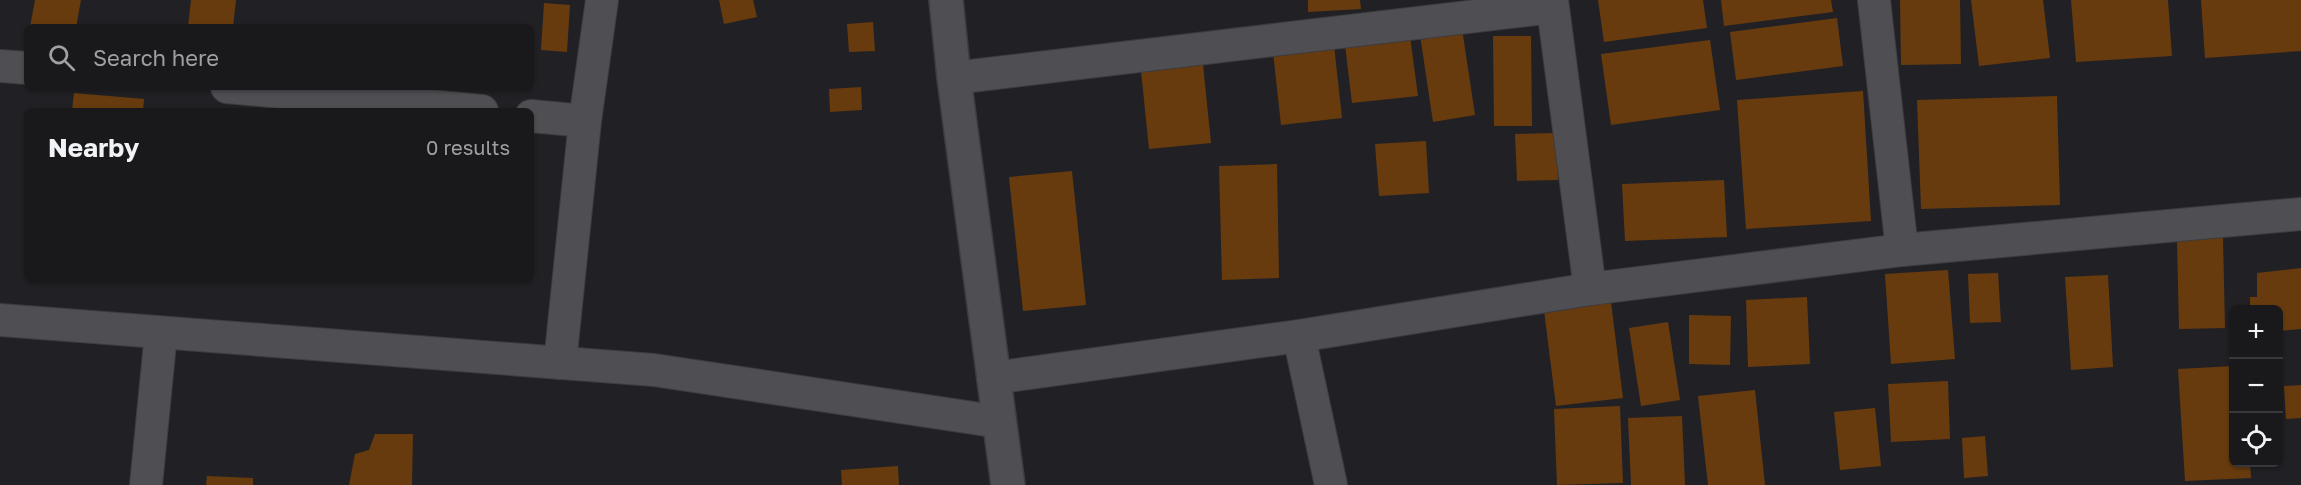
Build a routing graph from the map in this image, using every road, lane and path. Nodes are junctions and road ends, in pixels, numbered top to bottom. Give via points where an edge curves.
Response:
1 (602, 0) edge
2 (946, 0) edge
3 (1874, 0) edge
4 (1552, 3) edge
5 (0, 66) edge
6 (24, 68) edge
7 (954, 78) junction
8 (259, 90) edge
9 (450, 108) edge
10 (534, 116) edge
11 (585, 121) junction
12 (2301, 214) edge
13 (1902, 250) junction
14 (1590, 289) junction
15 (0, 320) edge
16 (161, 333) junction
17 (1299, 336) junction
18 (560, 363) junction
19 (993, 378) junction
20 (1000, 422) junction
21 (146, 485) edge
22 (1008, 485) edge
23 (1331, 485) edge

1 - 11 street
2 - 7 street
3 - 13 street
4 - 7 street
4 - 14 street
5 - 6 street
7 - 19 street
8 - 9 street
10 - 11 street
11 - 18 street
12 - 13 street
13 - 14 street
14 - 17 street
15 - 16 street
16 - 18 street
16 - 21 street
17 - 19 street
17 - 23 street
18 - 20 street via 654,370
19 - 20 street
20 - 22 street

